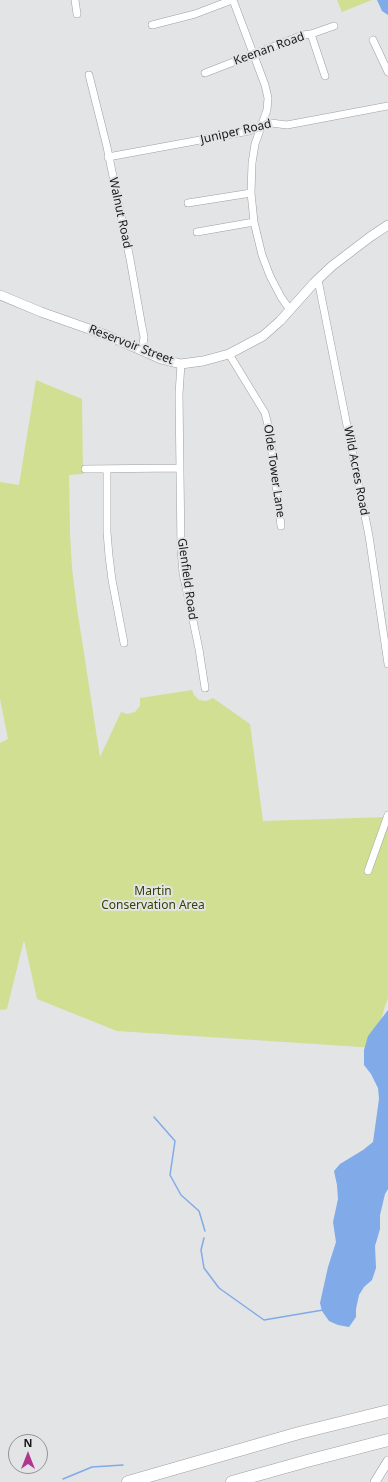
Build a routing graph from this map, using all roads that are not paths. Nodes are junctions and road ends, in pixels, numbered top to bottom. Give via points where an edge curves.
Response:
1 (75, 0) edge
2 (232, 0) edge
3 (77, 14) dead end
4 (152, 25) dead end
5 (334, 26) dead end
6 (311, 34) junction
7 (373, 40) dead end
8 (254, 53) junction
9 (388, 72) edge
10 (205, 73) dead end
11 (89, 75) dead end
12 (325, 76) dead end
13 (388, 106) edge
14 (261, 127) junction
15 (108, 157) junction
16 (251, 193) junction
17 (188, 203) dead end
18 (254, 222) junction
19 (388, 225) edge
20 (197, 232) dead end
21 (318, 280) junction
22 (0, 295) edge
23 (290, 310) junction
24 (142, 352) junction
25 (229, 354) junction
26 (181, 364) junction
27 (179, 468) junction
28 (85, 469) dead end
29 (107, 469) junction
30 (282, 526) dead end
31 (124, 643) dead end
32 (388, 664) edge
33 (205, 688) dead end
34 (388, 815) edge
35 (368, 871) dead end
36 (388, 1411) edge
37 (383, 1442) edge
38 (388, 1461) edge
39 (128, 1482) edge
40 (232, 1482) edge
41 (375, 1482) edge

1 - 3 street
2 - 4 street via 195,14
2 - 8 street
5 - 6 street, Keenan Road
6 - 8 street, Keenan Road
6 - 12 street
7 - 9 street
8 - 10 street, Keenan Road
8 - 14 street via 268,98
11 - 15 street, Walnut Road
13 - 14 street, Juniper Road via 287,125 275,123
14 - 15 street, Juniper Road
14 - 16 street via 254,152
15 - 24 street, Walnut Road via 144,337
16 - 17 street
16 - 18 street
18 - 20 street
18 - 23 street via 270,276 280,297
19 - 21 street, Reservoir Street via 347,254
21 - 23 street, Reservoir Street
21 - 32 street, Wild Acres Road via 369,536
22 - 24 street, Reservoir Street via 106,335
23 - 25 street, Reservoir Street via 263,336
24 - 26 street, Reservoir Street
25 - 26 street, Reservoir Street
25 - 30 street, Olde Tower Lane via 265,413
26 - 27 street, Glenfield Road via 178,394
27 - 29 street
27 - 33 street, Glenfield Road via 183,573
28 - 29 street
29 - 31 street via 109,556
34 - 35 street
36 - 39 highway via 298,1433
37 - 40 highway
38 - 41 street

